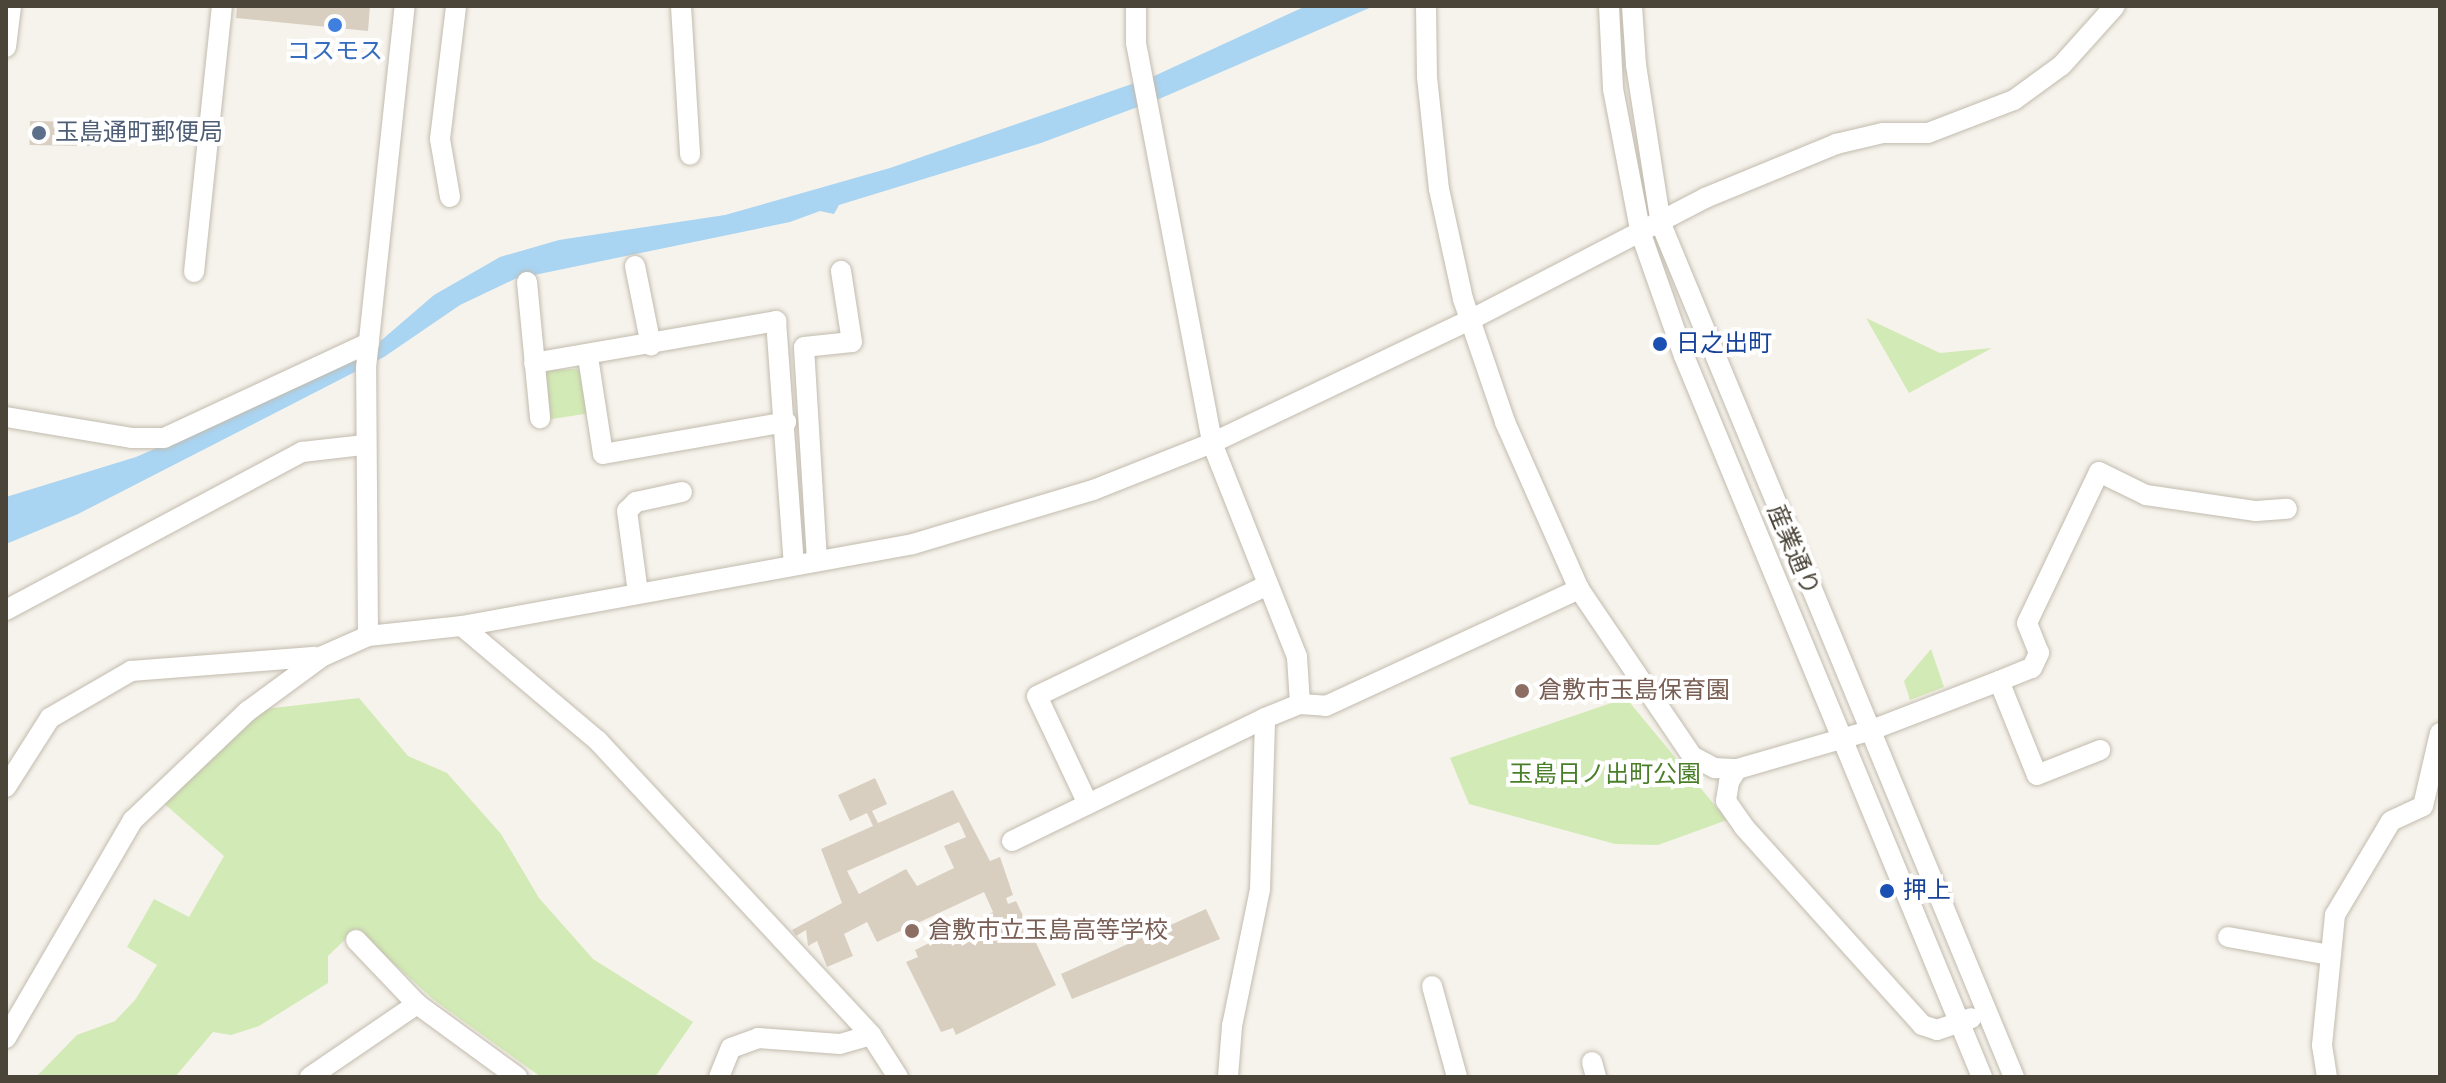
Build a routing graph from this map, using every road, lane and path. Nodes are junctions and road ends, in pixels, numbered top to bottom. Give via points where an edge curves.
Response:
1 (222, 6) edge
2 (405, 6) edge
3 (456, 6) edge
4 (681, 6) edge
5 (1136, 6) edge
6 (1426, 6) edge
7 (1609, 6) edge
8 (1632, 6) edge
9 (2115, 6) edge
10 (9, 8) edge
11 (6, 47) edge
12 (690, 155) dead end
13 (450, 197) dead end
14 (1661, 224) junction
15 (1641, 234) junction
16 (635, 266) dead end
17 (841, 271) dead end
18 (194, 272) dead end
19 (527, 282) dead end
20 (1470, 320) junction
21 (369, 343) junction
22 (651, 345) junction
23 (804, 347) junction
24 (779, 350) junction
25 (588, 357) junction
26 (534, 363) junction
27 (6, 417) edge
28 (540, 418) dead end
29 (786, 422) junction
30 (1212, 443) junction
31 (363, 445) junction
32 (682, 492) dead end
33 (2287, 509) dead end
34 (817, 560) junction
35 (794, 564) junction
36 (1268, 585) junction
37 (1579, 589) junction
38 (638, 593) junction
39 (6, 610) edge
40 (462, 626) junction
41 (368, 636) junction
42 (323, 656) junction
43 (1999, 681) junction
44 (1300, 704) junction
45 (1265, 718) junction
46 (1869, 731) junction
47 (2440, 733) edge
48 (1840, 740) junction
49 (2100, 750) dead end
50 (1737, 769) junction
51 (8, 779) edge
52 (1088, 804) junction
53 (1012, 841) dead end
54 (2228, 937) dead end
55 (356, 940) dead end
56 (2330, 955) junction
57 (1432, 986) dead end
58 (417, 1004) junction
59 (1987, 1011) junction
60 (1960, 1022) junction
61 (871, 1035) junction
62 (6, 1038) edge
63 (310, 1077) edge
64 (517, 1077) edge
65 (719, 1077) edge
66 (898, 1077) edge
67 (1228, 1077) edge
68 (1457, 1077) edge
69 (1982, 1077) edge
70 (2014, 1077) edge
71 (2327, 1077) edge

1 - 18 street
2 - 21 street
3 - 13 street via 440,139
4 - 12 street
5 - 30 street via 1144,79
6 - 20 street via 1427,77 1439,189
7 - 15 street, 産業通り via 1613,89
8 - 14 street, 産業通り
9 - 14 street via 2062,65 2014,100 1928,133 1883,133 1836,144 1705,198
10 - 11 street
14 - 15 street
14 - 46 street, 産業通り
15 - 20 street
15 - 48 street, 産業通り via 1684,356
16 - 22 street
17 - 23 street via 852,342
19 - 26 street
20 - 30 street
20 - 37 street via 1505,422
21 - 27 street via 164,438 131,438
21 - 31 street
22 - 24 street via 776,321
22 - 25 street
23 - 24 street
23 - 34 street
24 - 29 street
25 - 26 street
25 - 29 street via 603,454
26 - 28 street
29 - 35 street
30 - 34 street via 992,524
30 - 36 street
31 - 39 street via 302,452
31 - 41 street
32 - 38 street via 636,502 627,511
33 - 43 street via 2256,511 2146,495 2099,472 2027,623 2039,653 2032,668
34 - 35 street
35 - 38 street
36 - 44 street via 1297,657
36 - 52 street via 1037,696
37 - 44 street via 1326,706
37 - 50 street via 1692,756 1715,768
38 - 40 street
40 - 41 street
40 - 61 street via 598,741
41 - 42 street
42 - 51 street via 131,671 50,718
42 - 62 street via 248,711 133,820
43 - 46 street
43 - 49 street via 2037,775
44 - 45 street
45 - 52 street
45 - 67 street via 1260,890 1232,1026
46 - 48 street
46 - 59 street, 産業通り
47 - 56 street via 2423,806 2391,821 2378,840 2357,886 2335,915
48 - 50 street
48 - 60 street, 産業通り
50 - 60 street via 1726,801 1744,827 1922,1025 1937,1030
52 - 53 street
54 - 56 street
55 - 58 street
56 - 71 street via 2322,1045
57 - 68 street
58 - 63 street
58 - 64 street
59 - 60 street
59 - 70 street, 産業通り
60 - 69 street, 産業通り
61 - 65 street via 840,1044 758,1038 731,1048
61 - 66 street

